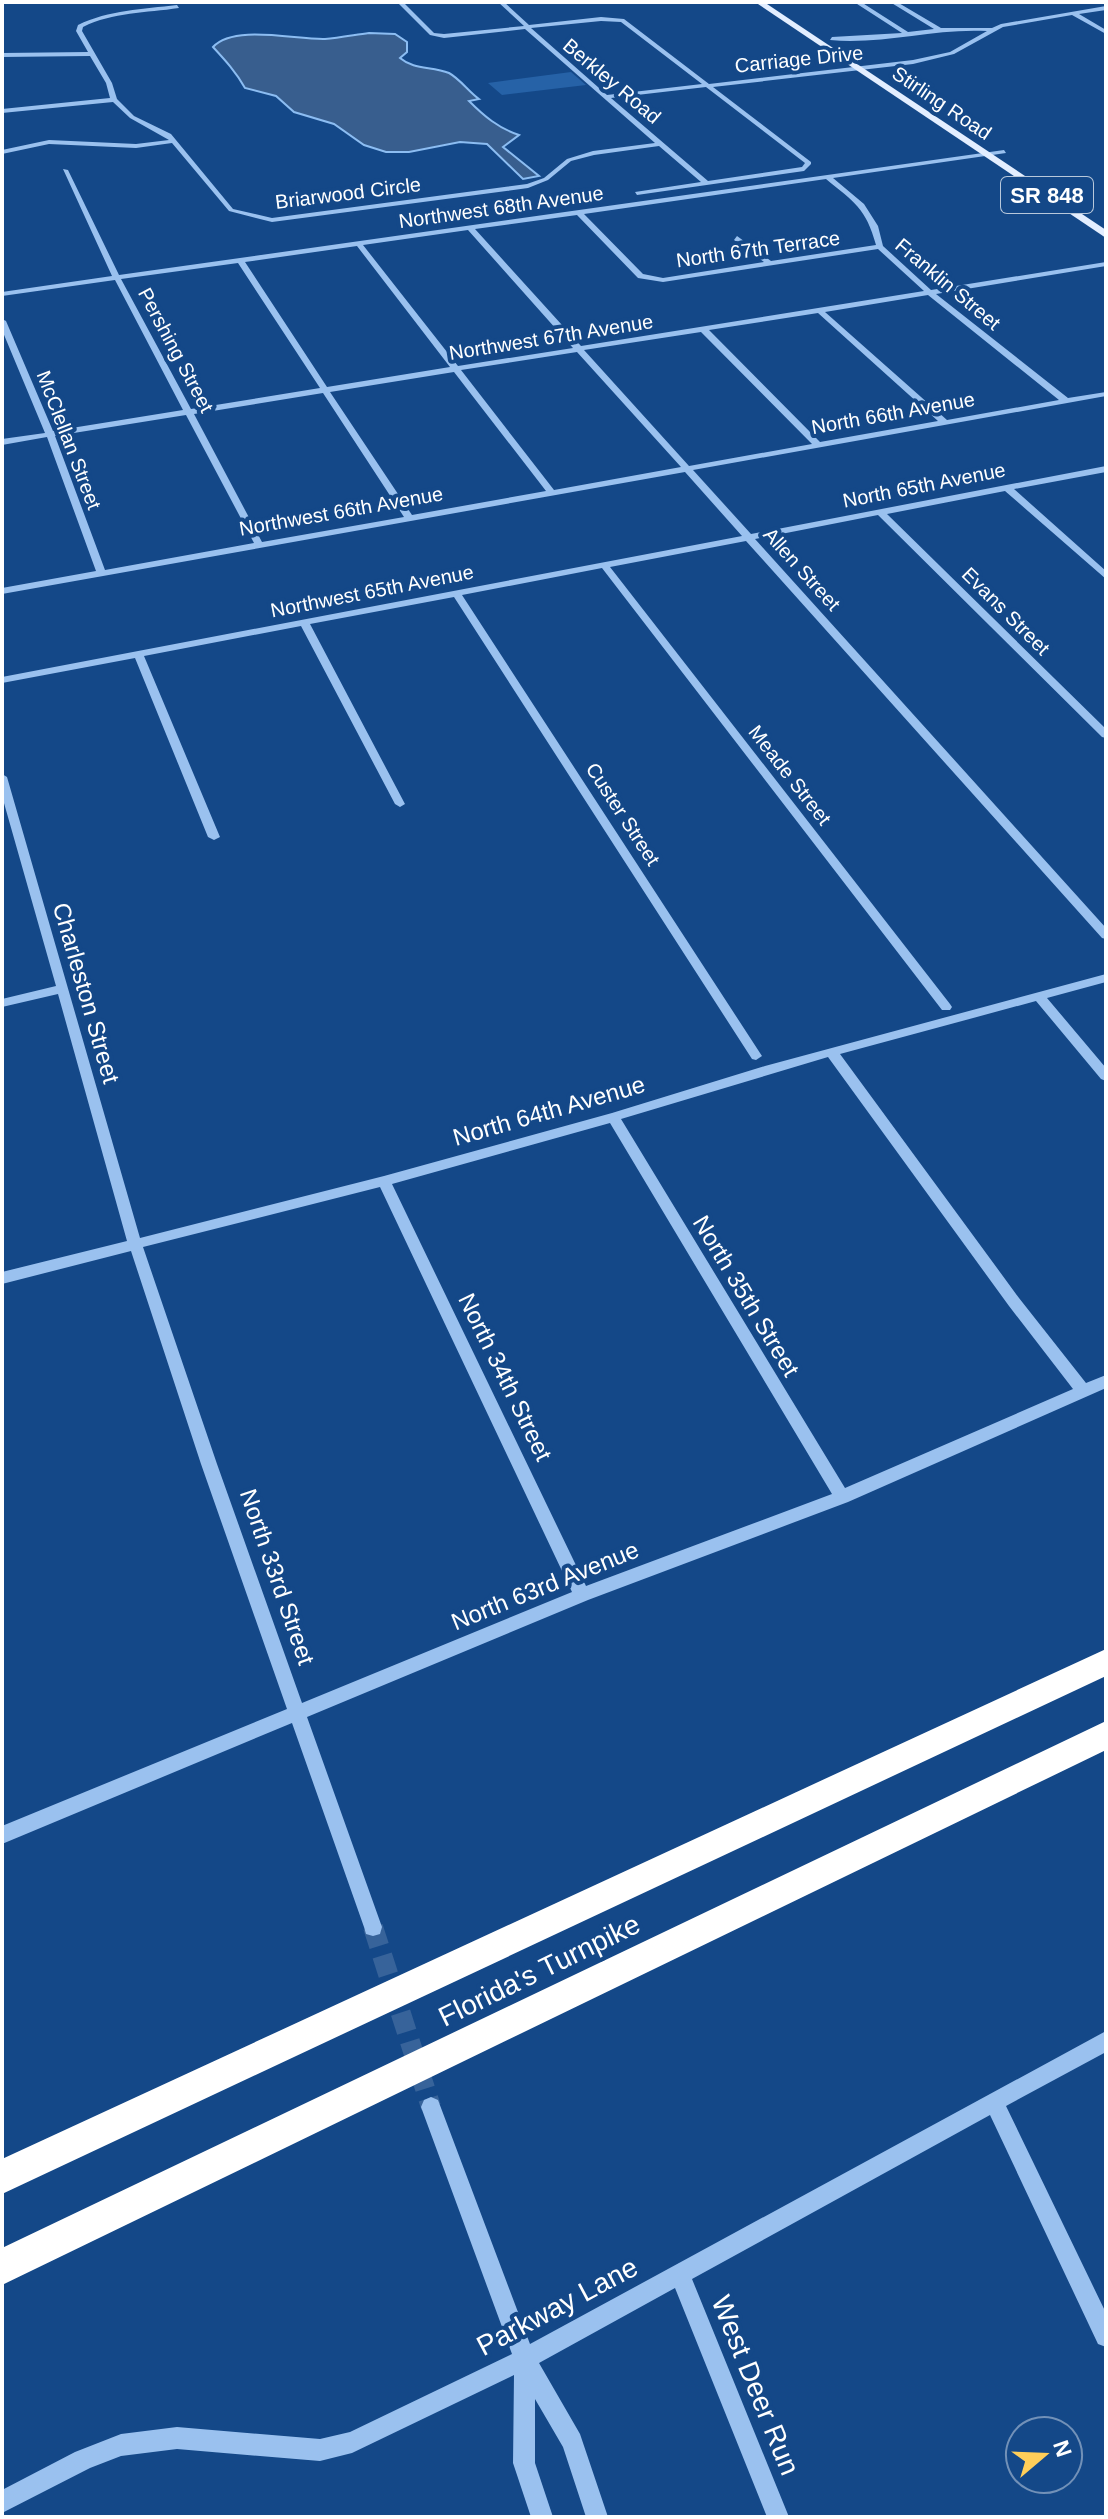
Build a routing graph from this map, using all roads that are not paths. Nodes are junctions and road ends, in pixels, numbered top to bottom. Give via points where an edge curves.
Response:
1 (400, 2) edge
2 (501, 2) edge
3 (759, 2) edge
4 (776, 2) edge
5 (857, 2) edge
6 (893, 2) edge
7 (1075, 2) edge
8 (177, 7) dead end
9 (1106, 8) edge
10 (1090, 10) junction
11 (1072, 13) junction
12 (529, 28) junction
13 (940, 30) junction
14 (992, 30) junction
15 (1106, 32) edge
16 (907, 34) junction
17 (832, 39) junction
18 (92, 54) junction
19 (2, 55) edge
20 (875, 67) junction
21 (859, 69) junction
22 (710, 86) junction
23 (609, 99) junction
24 (114, 100) junction
25 (2, 111) edge
26 (173, 141) junction
27 (662, 144) junction
28 (2, 152) edge
29 (1004, 152) junction
30 (987, 155) junction
31 (1026, 167) dead end
32 (65, 170) dead end
33 (828, 178) junction
34 (706, 183) junction
35 (637, 193) dead end
36 (578, 212) junction
37 (470, 228) junction
38 (1106, 235) edge
39 (737, 238) dead end
40 (359, 244) junction
41 (880, 247) junction
42 (240, 260) junction
43 (769, 263) junction
44 (1106, 264) edge
45 (117, 278) junction
46 (930, 293) junction
47 (2, 294) edge
48 (819, 310) junction
49 (2, 321) edge
50 (703, 329) junction
51 (581, 349) junction
52 (456, 369) junction
53 (325, 390) junction
54 (1106, 394) edge
55 (1066, 401) junction
56 (188, 412) junction
57 (944, 422) junction
58 (50, 434) junction
59 (2, 442) edge
60 (817, 444) junction
61 (687, 468) junction
62 (1106, 469) edge
63 (1007, 488) junction
64 (551, 492) junction
65 (880, 512) junction
66 (409, 518) junction
67 (749, 537) junction
68 (259, 544) junction
69 (604, 565) junction
70 (101, 572) junction
71 (1106, 576) edge
72 (2, 591) edge
73 (456, 593) junction
74 (304, 622) junction
75 (138, 653) junction
76 (2, 680) edge
77 (1106, 735) edge
78 (2, 777) edge
79 (400, 804) dead end
80 (214, 837) dead end
81 (1106, 935) edge
82 (1106, 978) edge
83 (61, 989) junction
84 (1040, 998) junction
85 (2, 1003) edge
86 (946, 1007) dead end
87 (832, 1053) junction
88 (756, 1056) dead end
89 (1106, 1076) edge
90 (613, 1117) junction
91 (384, 1181) junction
92 (135, 1243) junction
93 (2, 1278) edge
94 (1106, 1381) edge
95 (1084, 1391) junction
96 (842, 1497) junction
97 (582, 1595) junction
98 (1106, 1662) edge
99 (297, 1714) junction
100 (1106, 1735) edge
101 (2, 1835) edge
102 (373, 1927) tunnel mouth
103 (1106, 2041) edge
104 (994, 2103) junction
105 (431, 2107) tunnel mouth
106 (2, 2177) edge
107 (2, 2267) edge
108 (680, 2275) junction
109 (1106, 2336) edge
110 (525, 2359) junction
111 (2, 2502) edge
112 (542, 2517) edge
113 (597, 2517) edge
114 (778, 2517) edge

1 - 12 street via 437,35
2 - 12 street, Berkley Road
3 - 21 main road, Stirling Road / SR 848
4 - 17 main road, Stirling Road / SR 848
5 - 16 street
6 - 13 street
7 - 10 street
8 - 18 street via 125,12 80,26
9 - 10 street
10 - 11 street
11 - 14 street
11 - 15 street
12 - 22 street via 622,20
12 - 23 street, Berkley Road
13 - 14 street
13 - 16 street
14 - 20 street, Carriage Drive via 952,53
16 - 17 street
17 - 20 main road, Stirling Road / SR 848
18 - 19 street
18 - 24 street
20 - 21 street, Carriage Drive
20 - 29 main road, Stirling Road / SR 848
21 - 22 street, Carriage Drive
21 - 30 main road, Stirling Road / SR 848
22 - 23 street, Carriage Drive
22 - 34 street via 809,167
23 - 27 street, Berkley Road
24 - 25 street
24 - 26 street, Briarwood Circle
26 - 27 street, Briarwood Circle via 231,210 272,220 528,186 569,160
26 - 28 street via 136,146 49,142
27 - 34 street, Berkley Road
29 - 30 street, Northwest 68th Avenue
29 - 31 main road, Stirling Road / SR 848
30 - 33 street, Northwest 68th Avenue
30 - 38 main road, Stirling Road / SR 848
32 - 45 street, Pershing Street
33 - 36 street, Northwest 68th Avenue
33 - 41 street, Franklin Street via 862,205
34 - 35 street
36 - 37 street, Northwest 68th Avenue
36 - 43 street, North 67th Terrace via 641,276 663,280
37 - 40 street, Northwest 68th Avenue
37 - 51 street, Allen Street
39 - 43 street
40 - 42 street, Northwest 68th Avenue
40 - 52 street
41 - 43 street, North 67th Terrace
41 - 46 street, Franklin Street
42 - 45 street, Northwest 68th Avenue
42 - 53 street
44 - 46 street, Northwest 67th Avenue
45 - 47 street, Northwest 68th Avenue
45 - 56 street, Pershing Street
46 - 48 street, Northwest 67th Avenue
46 - 55 street, Franklin Street
48 - 50 street, Northwest 67th Avenue
48 - 57 street
49 - 58 street, McClellan Street
50 - 51 street, Northwest 67th Avenue
50 - 60 street
51 - 52 street, Northwest 67th Avenue
51 - 61 street, Allen Street
52 - 53 street, Northwest 67th Avenue
52 - 64 street
53 - 56 street, Northwest 67th Avenue
53 - 66 street
54 - 55 street, North 66th Avenue
55 - 57 street, North 66th Avenue
56 - 58 street, Northwest 67th Avenue
56 - 68 street, Pershing Street
57 - 60 street, North 66th Avenue
58 - 59 street, Northwest 67th Avenue
58 - 70 street, McClellan Street
60 - 61 street, North 66th Avenue
61 - 64 street, Northwest 66th Avenue
61 - 67 street, Allen Street
62 - 63 street, North 65th Avenue
63 - 65 street, North 65th Avenue
63 - 71 street
64 - 66 street, Northwest 66th Avenue
65 - 67 street, North 65th Avenue
65 - 77 street, Evans Street
66 - 68 street, Northwest 66th Avenue
67 - 69 street, Northwest 65th Avenue
67 - 81 street, Allen Street
68 - 70 street, Northwest 66th Avenue
69 - 73 street, Northwest 65th Avenue
69 - 86 street, Meade Street
70 - 72 street, Northwest 66th Avenue
73 - 74 street, Northwest 65th Avenue
73 - 88 street, Custer Street
74 - 75 street, Northwest 65th Avenue
74 - 79 street
75 - 76 street, Northwest 65th Avenue
75 - 80 street
78 - 83 street, Charleston Street
82 - 84 street, North 64th Avenue
83 - 85 street
83 - 92 street, Charleston Street
84 - 87 street, North 64th Avenue
84 - 89 street
87 - 90 street, North 64th Avenue
87 - 95 street
90 - 91 street, North 64th Avenue
90 - 96 street, North 35th Street
91 - 92 street, North 64th Avenue
91 - 97 street, North 34th Street
92 - 93 street, North 64th Avenue
92 - 99 street, North 33rd Street
94 - 95 street, North 63rd Avenue
95 - 96 street, North 63rd Avenue
96 - 97 street, North 63rd Avenue
97 - 99 street, North 63rd Avenue
98 - 106 highway, Florida's Turnpike
99 - 101 street, North 63rd Avenue
99 - 102 street, North 33rd Street
100 - 107 highway, Florida's Turnpike
103 - 104 street, Parkway Lane
104 - 108 street, Parkway Lane
104 - 109 street
105 - 110 street
108 - 110 street, Parkway Lane
108 - 114 street, West Deer Run
110 - 111 street, Parkway Lane via 352,2442 320,2450 177,2438 121,2445
110 - 112 street via 524,2463
110 - 113 street via 572,2442

